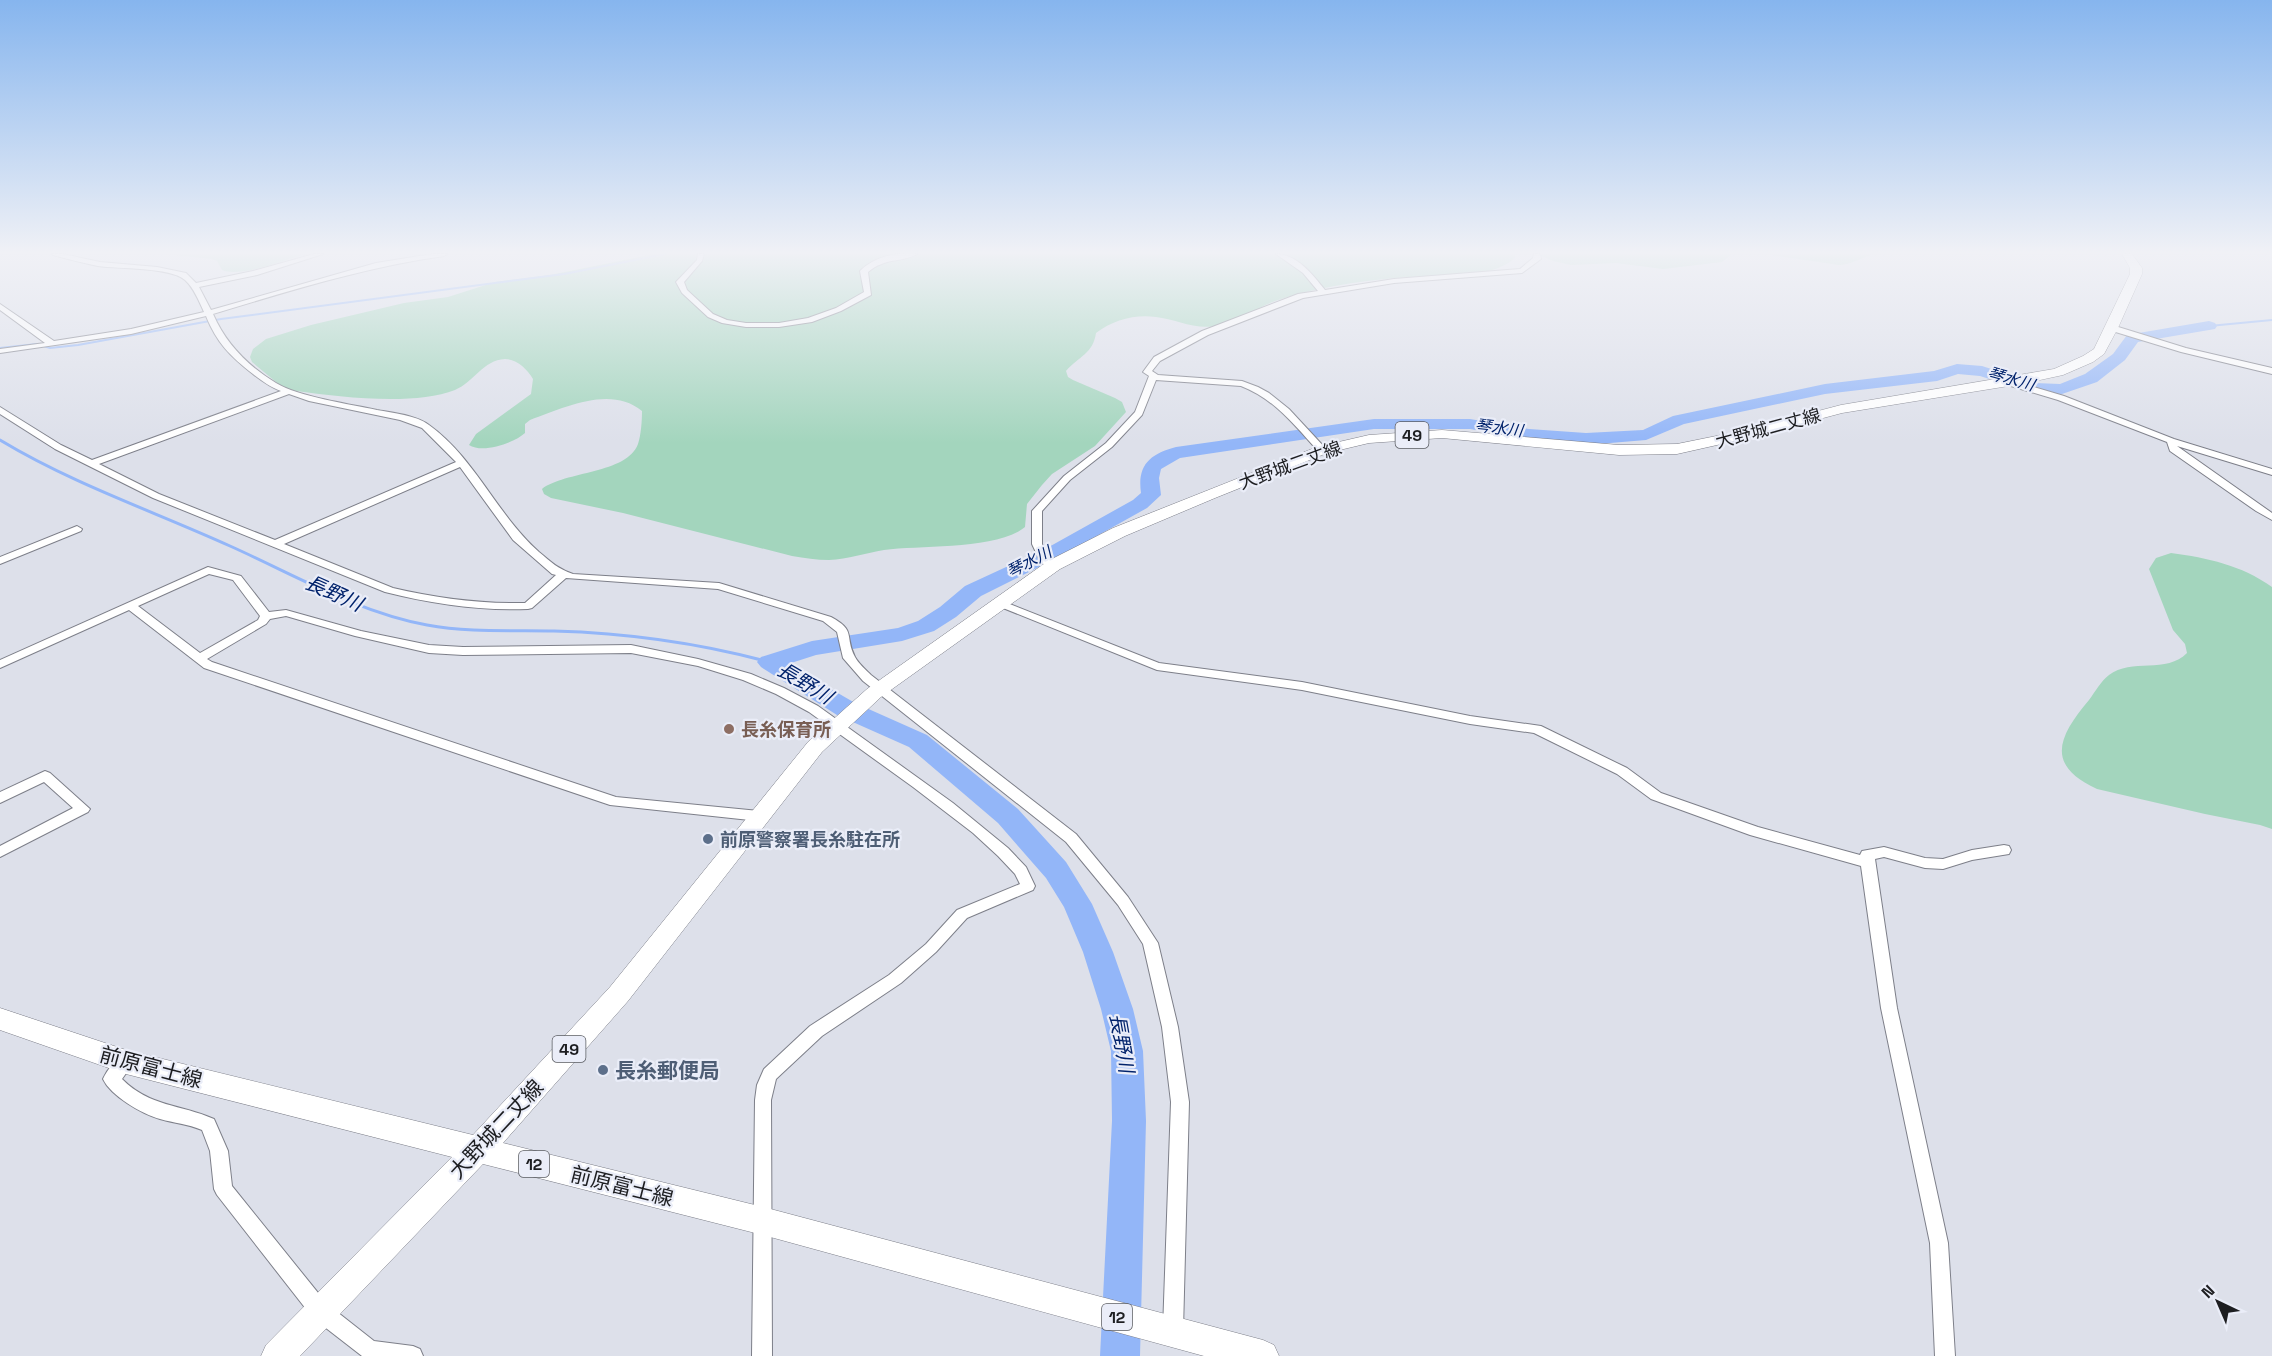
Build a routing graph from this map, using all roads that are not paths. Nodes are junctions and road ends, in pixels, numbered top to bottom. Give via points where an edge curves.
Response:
1 (15, 317) edge
2 (194, 317) edge
3 (209, 317) edge
4 (715, 317) edge
5 (815, 317) edge
6 (1246, 317) edge
7 (2117, 317) edge
8 (2112, 328) junction
9 (52, 344) junction
10 (0, 351) edge
11 (2272, 371) edge
12 (1153, 376) junction
13 (2014, 381) junction
14 (287, 392) junction
15 (0, 410) edge
16 (2170, 441) junction
17 (1322, 450) junction
18 (462, 463) junction
19 (93, 464) junction
20 (2272, 472) edge
21 (2272, 517) edge
22 (77, 529) dead end
23 (275, 544) junction
24 (1046, 559) junction
25 (0, 561) edge
26 (563, 575) junction
27 (1002, 604) junction
28 (131, 606) junction
29 (266, 616) junction
30 (200, 658) junction
31 (0, 664) edge
32 (878, 691) junction
33 (838, 724) junction
34 (0, 798) edge
35 (759, 816) junction
36 (2004, 850) dead end
37 (0, 852) edge
38 (1866, 862) junction
39 (0, 1019) edge
40 (126, 1062) junction
41 (478, 1150) junction
42 (763, 1221) junction
43 (320, 1311) junction
44 (1168, 1331) junction
45 (277, 1356) edge
46 (413, 1356) edge
47 (762, 1356) edge
48 (1263, 1356) edge
49 (1945, 1356) edge

1 - 9 street
2 - 9 street via 126,334
3 - 14 street via 240,361
4 - 5 street via 772,326
6 - 12 street via 1205,333 1157,359 1147,372
7 - 8 main road, 大野城二丈線 / 49
8 - 11 street
8 - 13 main road, 大野城二丈線 / 49 via 2099,351 2088,359 2058,372
9 - 10 street
12 - 17 street via 1254,387 1281,403
12 - 24 street via 1139,413 1109,445 1067,478 1037,511 1037,544
13 - 16 street
13 - 17 main road, 大野城二丈線 / 49 via 1841,409 1677,449 1619,450 1552,439 1422,434 1369,439
14 - 18 street via 418,423 439,438
14 - 19 street
15 - 19 street
16 - 20 street
16 - 21 street via 2173,449
17 - 24 main road, 大野城二丈線 / 49
18 - 23 street
18 - 26 street via 517,538
19 - 23 street via 156,496
22 - 25 street
23 - 26 street via 389,590 429,601 479,607 528,606
24 - 27 main road, 大野城二丈線 / 49
26 - 32 street via 719,586 827,619 838,625 849,658
27 - 32 main road, 大野城二丈線 / 49
27 - 38 street via 1157,666 1302,686 1470,720 1537,729 1622,771 1656,796 1755,831
28 - 29 street via 208,570 237,578
28 - 30 street
28 - 31 street
29 - 30 street
29 - 33 street via 286,613 429,649 631,649 744,676 787,694
30 - 35 street via 208,665 615,802
32 - 33 main road, 49
32 - 44 street via 1071,838 1124,901 1150,943 1170,1027 1180,1102
33 - 35 main road, 大野城二丈線 / 49
33 - 42 street via 959,813 1010,860 1028,886 962,914 895,979 816,1030 770,1074 763,1100
34 - 37 street via 45,776 83,809
35 - 41 main road, 大野城二丈線 / 49 via 619,994
36 - 38 street via 1943,864 1884,852 1867,855
38 - 49 street via 1889,1008 1939,1243
39 - 40 main road, 前原富士線 / 12
40 - 41 main road, 前原富士線 / 12
40 - 43 street via 111,1079 125,1093 158,1111 208,1125 219,1151 223,1189
41 - 42 main road, 前原富士線 / 12
41 - 43 main road, 大野城二丈線 / 49
42 - 44 main road, 前原富士線 / 12
42 - 47 street
43 - 45 main road, 大野城二丈線 / 49
43 - 46 street via 370,1350
44 - 48 main road, 12

